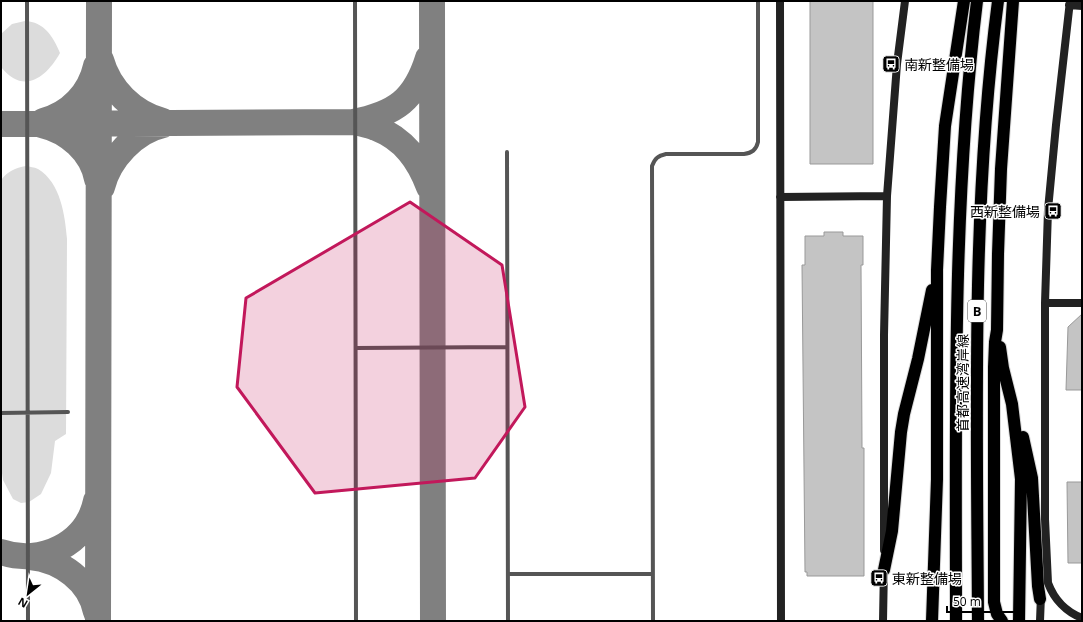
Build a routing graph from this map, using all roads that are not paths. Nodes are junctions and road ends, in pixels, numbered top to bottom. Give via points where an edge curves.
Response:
1 (27, 1) edge
2 (355, 1) edge
3 (758, 1) edge
4 (780, 1) edge
5 (905, 1) edge
6 (964, 1) edge
7 (977, 1) edge
8 (998, 1) edge
9 (1014, 1) edge
10 (1070, 3) edge
11 (1082, 6) edge
12 (507, 152) dead end
13 (887, 196) junction
14 (780, 198) junction
15 (936, 270) junction
16 (1045, 303) junction
17 (1082, 304) edge
18 (997, 330) junction
19 (507, 347) junction
20 (356, 348) junction
21 (1012, 404) junction
22 (68, 412) dead end
23 (1, 413) edge
24 (27, 413) junction
25 (1045, 519) junction
26 (884, 570) junction
27 (508, 574) junction
28 (652, 574) junction
29 (1040, 599) junction
30 (884, 609) junction
31 (1082, 618) edge
32 (28, 621) edge
33 (356, 621) edge
34 (508, 621) edge
35 (652, 621) edge
36 (781, 621) edge
37 (879, 621) edge
38 (883, 621) edge
39 (932, 621) edge
40 (956, 621) edge
41 (978, 621) edge
42 (1002, 621) edge
43 (1019, 621) edge
44 (1040, 621) edge

1 - 24 lane
2 - 20 lane
3 - 28 lane via 757,147 753,152 744,154 666,154 656,158 652,166
4 - 14 street
5 - 13 street via 897,64
6 - 15 highway via 945,126
7 - 40 highway, 首都高速湾岸線 / B via 969,68 958,243
8 - 41 highway, 首都高速湾岸線 / B via 986,110 979,251
9 - 18 highway via 1001,169
10 - 11 street
10 - 16 street via 1048,210
12 - 19 lane
13 - 14 street
13 - 26 street
14 - 36 street
15 - 26 highway via 900,432 892,532
15 - 39 highway via 938,450
16 - 17 street
16 - 25 street
18 - 21 highway
18 - 42 highway via 994,367 994,602
19 - 20 lane
19 - 27 lane
20 - 33 lane
21 - 29 highway via 1020,424 1032,478
21 - 43 highway via 1021,479
22 - 24 lane
23 - 24 lane
24 - 32 lane
25 - 29 street
25 - 31 street via 1051,591 1067,610
26 - 30 street
27 - 28 lane
27 - 34 lane
28 - 35 lane
29 - 44 street
30 - 37 street
30 - 38 street

